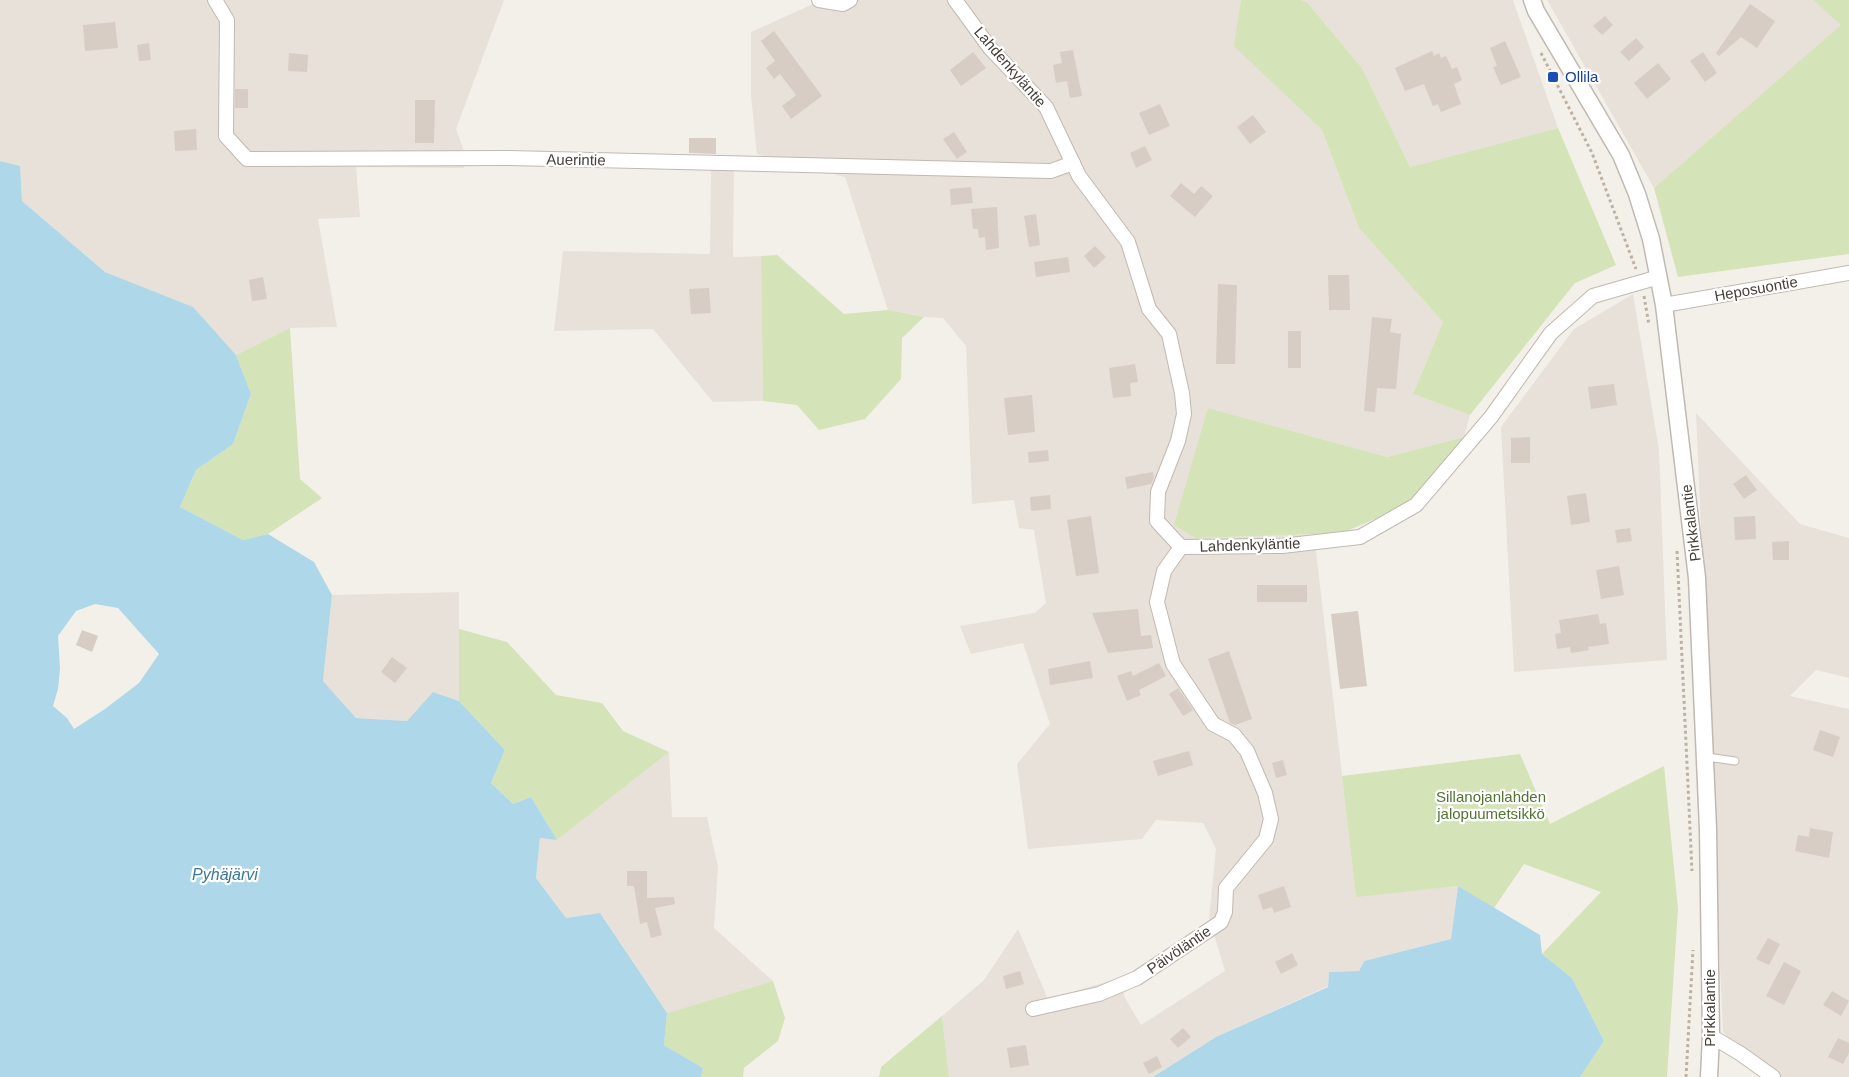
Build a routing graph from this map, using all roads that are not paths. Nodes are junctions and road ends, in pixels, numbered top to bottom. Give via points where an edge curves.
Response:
1 (215, 0) edge
2 (819, 0) edge
3 (850, 0) edge
4 (955, 0) edge
5 (1532, 0) edge
6 (1073, 163) junction
7 (1849, 273) edge
8 (1659, 278) junction
9 (1664, 305) junction
10 (1181, 547) junction
11 (1704, 757) junction
12 (1735, 762) dead end
13 (1034, 1010) dead end
14 (1711, 1036) junction
15 (1708, 1077) edge
16 (1773, 1077) edge

1 - 6 street, Auerintie via 227,21 226,136 247,159 509,158 1051,171
2 - 3 street via 843,4
4 - 6 street, Lahdenkyläntie via 990,48 1046,107
5 - 8 street, Pirkkalantie via 1621,155 1651,239
6 - 10 street, Lahdenkyläntie via 1128,242 1149,309 1169,334 1184,414 1158,492 1157,521
7 - 9 street, Heposuontie
8 - 9 street, Pirkkalantie
8 - 10 street, Lahdenkyläntie via 1593,296 1551,333 1491,417 1416,506 1360,537 1282,546
9 - 11 street, Pirkkalantie via 1697,578
10 - 13 street, Päivöläntie via 1164,571 1157,602 1173,664 1213,724 1234,735 1247,751 1265,793 1270,819 1266,839 1226,888 1221,922 1137,978 1099,994
11 - 12 lane
11 - 14 street, Pirkkalantie
14 - 15 street, Pirkkalantie
14 - 16 street

